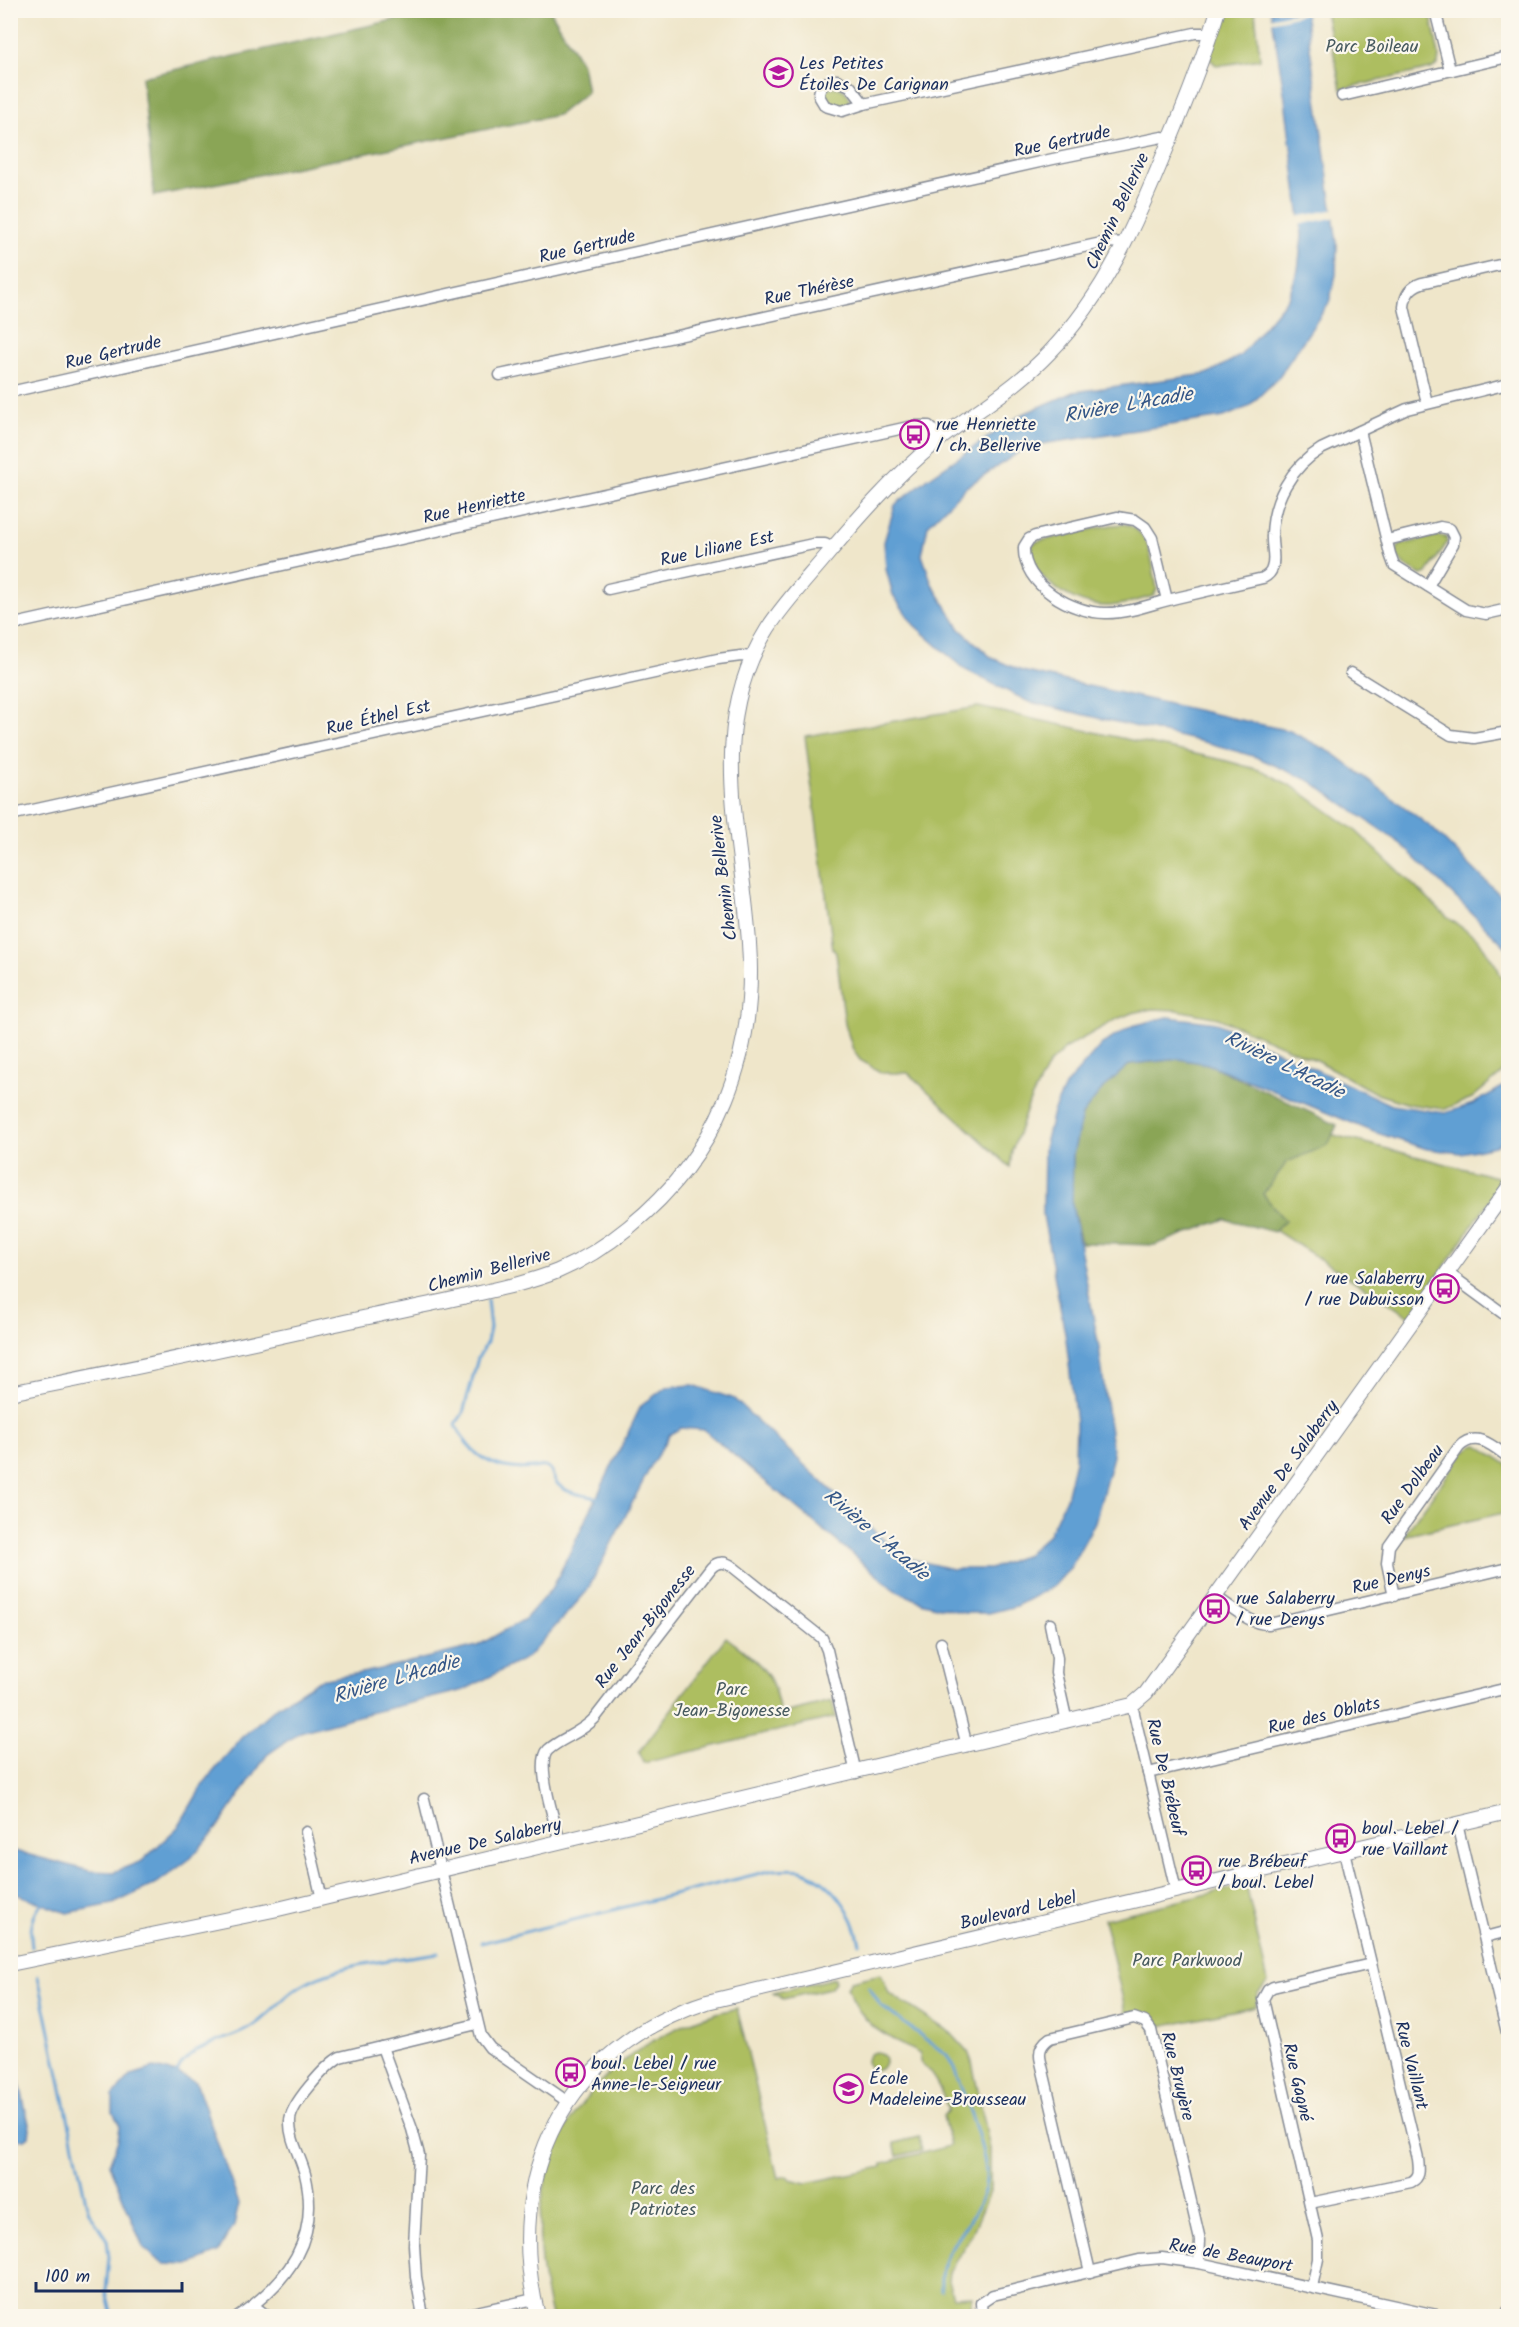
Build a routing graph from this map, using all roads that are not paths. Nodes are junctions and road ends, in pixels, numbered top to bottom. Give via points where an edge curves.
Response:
1 (1218, 10) edge
2 (1435, 10) edge
3 (1211, 33) junction
4 (1509, 57) edge
5 (1450, 70) junction
6 (1342, 96) dead end
7 (864, 104) dead end
8 (1171, 138) junction
9 (1126, 243) junction
10 (1509, 263) edge
11 (500, 375) dead end
12 (1509, 384) edge
13 (10, 392) edge
14 (1427, 403) junction
15 (1360, 430) junction
16 (941, 438) junction
17 (1387, 540) junction
18 (833, 548) junction
19 (1428, 586) junction
20 (608, 589) dead end
21 (1167, 600) junction
22 (1509, 609) edge
23 (10, 625) edge
24 (753, 657) junction
25 (1352, 673) dead end
26 (1509, 732) edge
27 (10, 815) edge
28 (1509, 1188) edge
29 (1448, 1273) junction
30 (1509, 1317) edge
31 (10, 1393) edge
32 (1509, 1457) edge
33 (1509, 1568) edge
34 (1394, 1596) junction
35 (1216, 1597) junction
36 (1050, 1624) dead end
37 (941, 1643) dead end
38 (1509, 1688) edge
39 (1131, 1706) junction
40 (1067, 1722) junction
41 (967, 1746) junction
42 (856, 1773) junction
43 (1148, 1773) junction
44 (424, 1798) dead end
45 (1509, 1812) edge
46 (1457, 1824) junction
47 (306, 1832) dead end
48 (560, 1842) junction
49 (1344, 1851) junction
50 (442, 1869) junction
51 (1176, 1891) junction
52 (322, 1899) junction
53 (1509, 1931) edge
54 (1485, 1937) junction
55 (10, 1964) edge
56 (1371, 1964) junction
57 (477, 2024) junction
58 (1509, 2037) edge
59 (382, 2047) junction
60 (568, 2102) junction
61 (1310, 2203) junction
62 (1199, 2263) junction
63 (1090, 2272) junction
64 (1312, 2287) junction
65 (534, 2299) junction
66 (254, 2306) junction
67 (1509, 2310) edge
68 (238, 2316) edge
69 (267, 2316) edge
70 (423, 2316) edge
71 (459, 2316) edge
72 (538, 2316) edge
73 (982, 2316) edge
74 (1441, 2316) edge
75 (1507, 2316) edge

1 - 3 street, Chemin Bellerive
2 - 5 street
3 - 7 street via 1195,33
3 - 8 street, Chemin Bellerive
4 - 5 street
5 - 6 street
8 - 9 street, Chemin Bellerive
8 - 13 street, Rue Gertrude via 1053,159
9 - 11 street, Rue Thérèse via 1106,242
9 - 16 street, Chemin Bellerive via 1086,308 1049,353 1013,386
10 - 14 street via 1422,283 1408,293 1404,307
12 - 14 street
14 - 15 street
15 - 17 street
15 - 21 street via 1315,452 1291,476 1274,518 1271,572 1263,578
16 - 18 street, Chemin Bellerive via 889,486
16 - 23 street, Rue Henriette via 929,426 913,426
17 - 19 street via 1394,565
17 - 19 street via 1435,528 1450,529 1453,544
18 - 20 street, Rue Liliane Est via 813,544
18 - 24 street, Chemin Bellerive via 782,609
19 - 22 street via 1471,611 1486,614
21 - 21 street via 1109,613 1082,609 1033,578 1025,560 1025,544 1035,536 1112,518 1135,520 1152,538
24 - 27 street, Rue Éthel Est via 718,659
24 - 31 street, Chemin Bellerive via 738,706 730,760 750,956 745,1039 730,1090 709,1135 684,1172 650,1209 586,1257 527,1282
25 - 26 street via 1451,735 1474,738
28 - 29 street, Avenue De Salaberry
29 - 30 street
29 - 35 street, Avenue De Salaberry
32 - 34 street, Rue Dolbeau via 1481,1440 1468,1441 1459,1448 1389,1546 1386,1558
33 - 34 street, Rue Denys
34 - 35 street, Rue Denys via 1264,1624 1250,1620
35 - 39 street, Avenue De Salaberry via 1146,1693
36 - 40 street
37 - 41 street
38 - 43 street, Rue des Oblats
39 - 40 street, Avenue De Salaberry
39 - 43 street, Rue De Brébeuf
40 - 41 street, Avenue De Salaberry
41 - 42 street, Avenue De Salaberry
42 - 48 street, Avenue De Salaberry
42 - 48 street, Rue Jean-Bigonesse via 822,1638 733,1567 719,1563 711,1568 595,1718 545,1754 542,1767
43 - 51 street, Rue De Brébeuf
44 - 50 street
45 - 46 street, Boulevard Lebel
46 - 49 street, Boulevard Lebel
46 - 54 street
47 - 52 street
48 - 50 street, Avenue De Salaberry
49 - 51 street, Boulevard Lebel
49 - 56 street, Rue Vaillant
50 - 52 street, Avenue De Salaberry
50 - 57 street
51 - 60 street, Boulevard Lebel via 694,2006 630,2039 597,2067
52 - 55 street, Avenue De Salaberry
53 - 54 street
54 - 58 street
56 - 61 street, Rue Gagné via 1274,1987 1263,1999
56 - 61 street, Rue Vaillant via 1419,2173 1411,2182
57 - 59 street
57 - 60 street via 490,2048
59 - 66 street via 334,2061 292,2111 291,2131 309,2192 307,2226 288,2272
59 - 70 street via 419,2155 414,2245
60 - 65 street, Boulevard Lebel via 542,2152 531,2194 527,2245
61 - 64 street, Rue Gagné via 1318,2246
62 - 63 street, Rue de Beauport via 1150,2259
62 - 63 street, Rue Bruyère via 1200,2241 1150,2030 1143,2020 1134,2018 1050,2038 1040,2050
62 - 64 street, Rue de Beauport
63 - 73 street, Rue de Beauport via 993,2295 982,2301
64 - 74 street, Rue de Beauport
65 - 71 street
65 - 72 street, Boulevard Lebel
66 - 68 street
66 - 69 street
67 - 75 street

